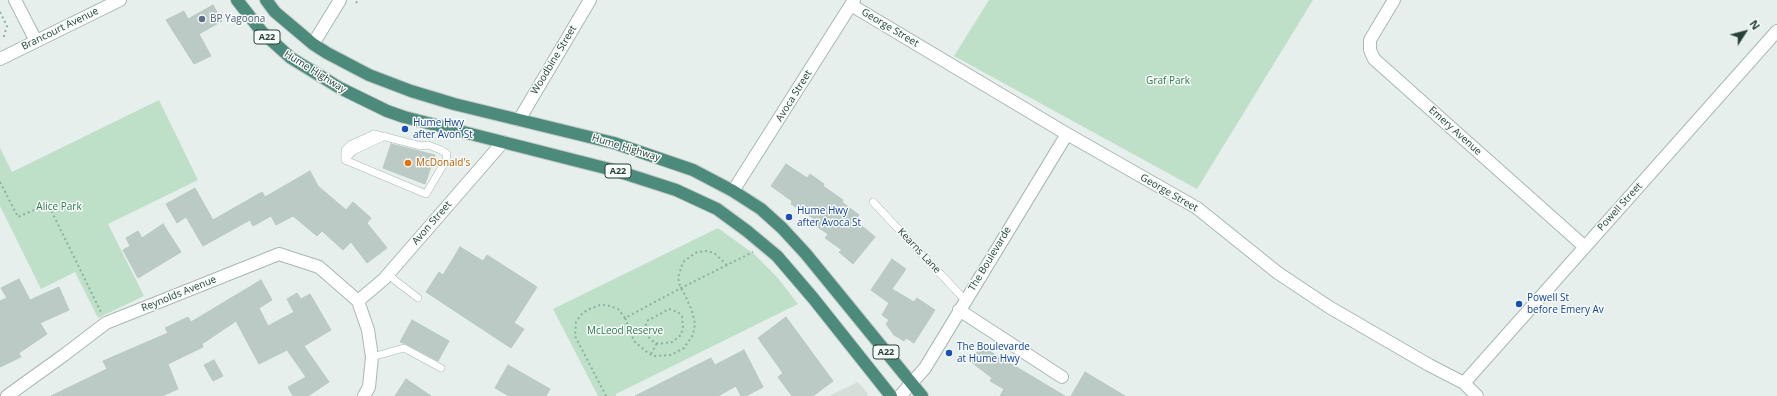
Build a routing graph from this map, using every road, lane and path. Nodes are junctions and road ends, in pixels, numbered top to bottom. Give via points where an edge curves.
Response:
1 (15, 0) edge
2 (120, 0) edge
3 (237, 0) edge
4 (266, 0) edge
5 (340, 0) edge
6 (590, 0) edge
7 (1394, 0) edge
8 (853, 2) edge
9 (0, 12) edge
10 (1777, 31) edge
11 (3, 39) dead end
12 (36, 41) junction
13 (313, 44) junction
14 (0, 59) edge
15 (519, 120) junction
16 (1067, 134) junction
17 (503, 142) junction
18 (0, 182) edge
19 (733, 192) junction
20 (426, 194) joint
21 (873, 202) dead end
22 (1585, 247) junction
23 (754, 251) dead end
24 (727, 265) junction
25 (388, 275) junction
26 (681, 288) junction
27 (418, 298) dead end
28 (358, 301) junction
29 (962, 305) junction
30 (625, 318) junction
31 (106, 323) junction
32 (657, 343) junction
33 (651, 354) junction
34 (372, 357) junction
35 (441, 368) dead end
36 (1062, 377) dead end
37 (1464, 383) junction
38 (912, 384) junction
39 (7, 396) edge
40 (364, 396) edge
41 (606, 396) edge
42 (891, 396) edge
43 (900, 396) edge
44 (922, 396) edge
45 (1476, 396) edge

1 - 12 street
2 - 12 street, Brancourt Avenue
3 - 17 highway, Hume Highway / A22 via 247,15 279,48 304,67 340,88 404,117
4 - 13 highway, Hume Highway / A22 via 275,12
5 - 13 street
6 - 15 street, Woodbine Street
7 - 22 street, Emery Avenue via 1370,40 1370,50 1374,59
8 - 16 street, George Street
8 - 19 street, Avoca Street
9 - 11 path via 7,26
10 - 22 street, Powell Street
12 - 14 street, Brancourt Avenue
13 - 15 highway, Hume Highway / A22 via 369,75 411,92
15 - 19 highway, Hume Highway / A22 via 621,145 693,170
16 - 29 street, The Boulevarde
16 - 37 street, George Street via 1196,208 1278,273 1329,307
17 - 25 street, Avon Street
17 - 42 highway, Hume Highway / A22 via 653,182 717,209 777,256
18 - 31 path via 18,217 48,204
19 - 38 highway, Hume Highway / A22 via 761,209 782,228
20 - 20 lane via 345,160 345,150 374,134 441,150 447,154 446,160
21 - 29 lane, Kearns Lane
22 - 37 street, Powell Street
23 - 24 path
24 - 26 path
24 - 26 path via 714,253 697,252 683,262 678,278
25 - 27 lane
25 - 28 street, Avon Street
26 - 30 path
26 - 33 path via 692,311 695,324 693,335 684,348 671,355
28 - 31 street, Reynolds Avenue via 319,267 279,254
28 - 34 street via 368,330
29 - 36 street, Kearns Lane
29 - 38 street, The Boulevarde via 925,368
30 - 33 path via 634,341
30 - 41 path via 618,309 600,305 587,310 576,322 575,336
31 - 39 street, Reynolds Avenue
32 - 32 path via 672,342 681,335 683,321 678,312 669,309 647,321 644,331
32 - 33 path
34 - 35 lane via 404,348
34 - 40 street via 368,387
37 - 45 street, George Street
38 - 43 street, The Boulevarde
38 - 44 highway, Hume Highway / A22

